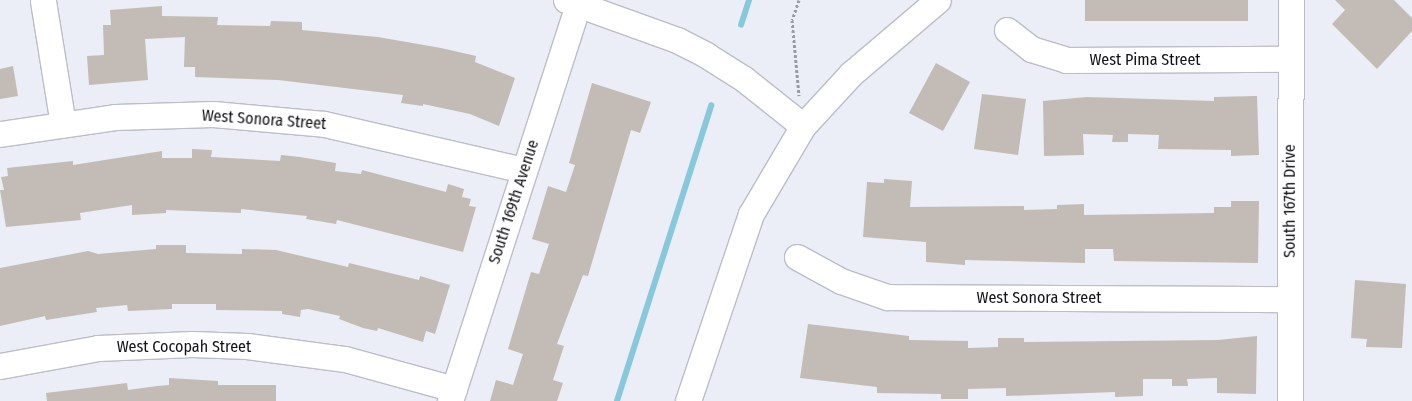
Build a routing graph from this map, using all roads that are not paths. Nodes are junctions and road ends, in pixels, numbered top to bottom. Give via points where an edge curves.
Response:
1 (938, 0) edge
2 (1291, 0) edge
3 (43, 1) edge
4 (572, 2) edge
5 (1008, 30) dead end
6 (1291, 59) junction
7 (63, 124) junction
8 (803, 126) junction
9 (0, 134) edge
10 (524, 170) junction
11 (797, 257) dead end
12 (1290, 299) junction
13 (0, 366) edge
14 (452, 395) edge
15 (688, 401) edge
16 (1290, 401) edge

1 - 8 street via 851,74
2 - 6 street, South 167th Drive
3 - 7 street
4 - 8 street via 677,40 706,55 744,79
4 - 10 street, South 169th Avenue
5 - 6 street, West Pima Street via 1031,49 1066,60
6 - 12 street, South 167th Drive
7 - 9 street, West Sonora Street
7 - 10 street, West Sonora Street via 116,117 213,114 324,124
8 - 15 street via 751,214
10 - 14 street, South 169th Avenue
11 - 12 street, West Sonora Street via 840,281 887,297
12 - 16 street, South 167th Drive
13 - 14 street, West Cocopah Street via 98,348 192,344 247,346 345,359

